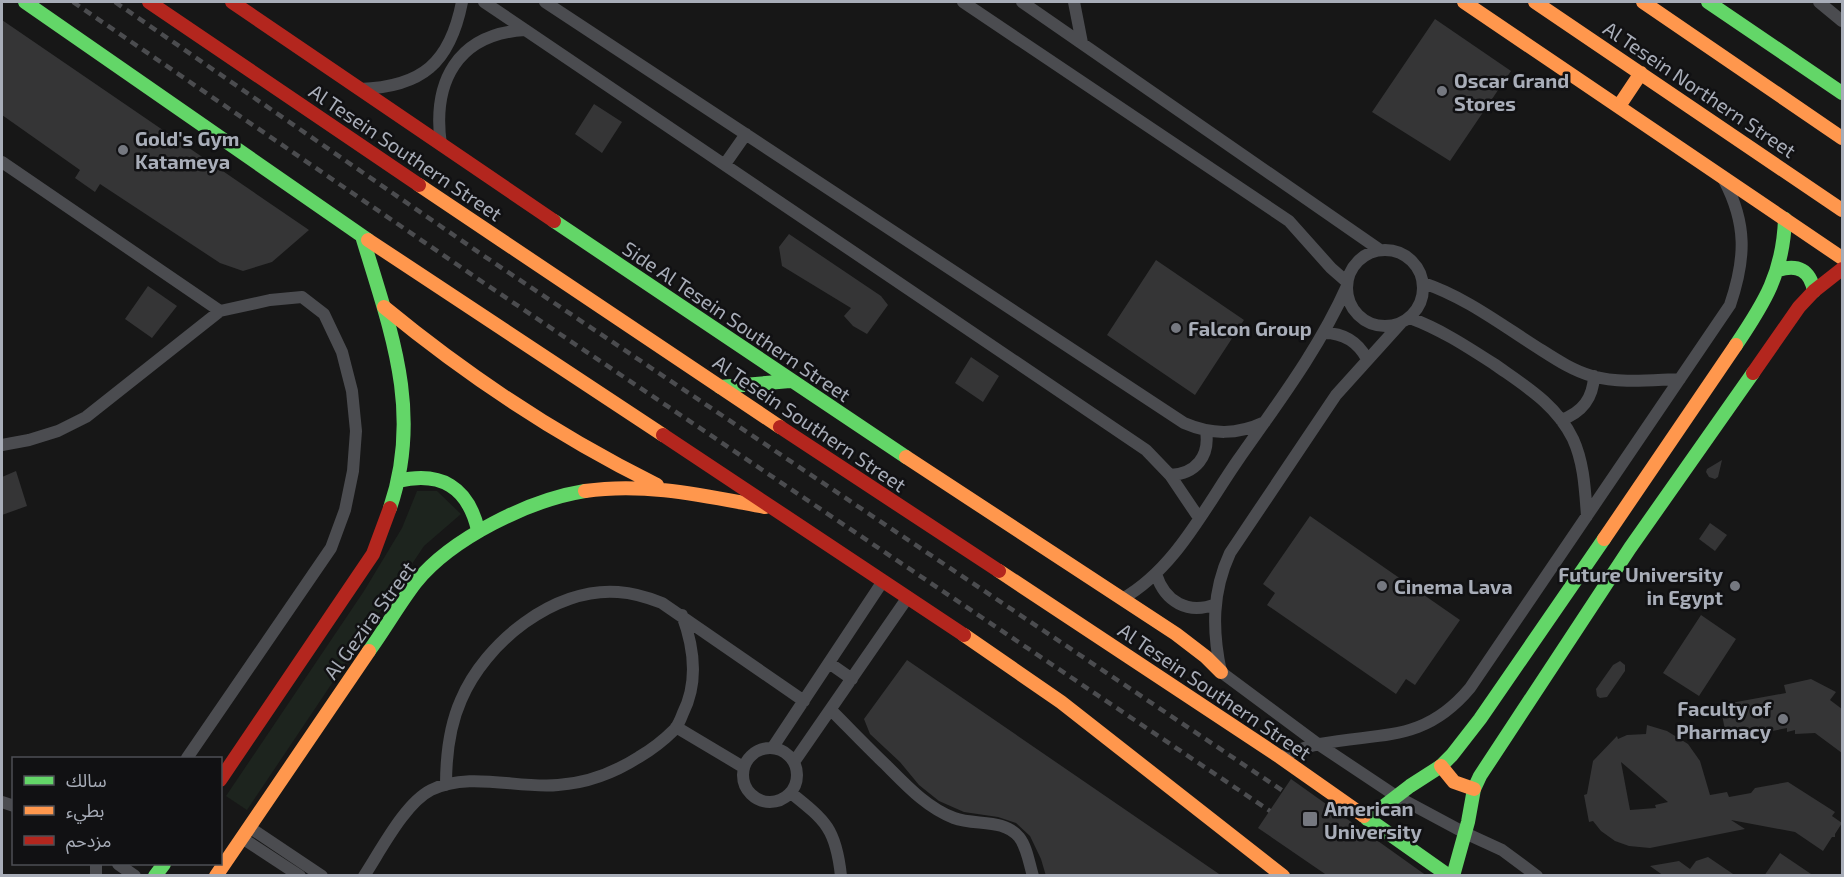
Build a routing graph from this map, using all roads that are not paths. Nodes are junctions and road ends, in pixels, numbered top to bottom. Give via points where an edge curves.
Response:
1 (25, 2) edge
2 (149, 2) edge
3 (232, 2) edge
4 (462, 2) edge
5 (484, 2) edge
6 (545, 2) edge
7 (963, 2) edge
8 (1022, 2) edge
9 (1074, 2) edge
10 (1464, 2) edge
11 (1535, 2) edge
12 (1642, 2) edge
13 (1708, 2) edge
14 (1819, 2) edge
15 (1842, 21) edge
16 (525, 30) junction
17 (1082, 43) junction
18 (1641, 73) junction
19 (360, 89) junction
20 (1842, 93) edge
21 (1619, 106) junction
22 (746, 134) junction
23 (1842, 138) edge
24 (441, 145) junction
25 (2, 162) edge
26 (725, 165) junction
27 (1722, 176) junction
28 (1842, 210) edge
29 (1785, 219) junction
30 (362, 236) junction
31 (1380, 250) junction
32 (1842, 258) edge
33 (1842, 269) edge
34 (1778, 270) junction
35 (1423, 283) junction
36 (1347, 284) junction
37 (1814, 291) junction
38 (384, 307) junction
39 (220, 311) junction
40 (1405, 320) junction
41 (1324, 333) junction
42 (1367, 359) junction
43 (1594, 376) junction
44 (1680, 379) junction
45 (790, 381) junction
46 (720, 387) junction
47 (1562, 420) junction
48 (1265, 422) junction
49 (1206, 431) junction
50 (2, 445) edge
51 (1170, 475) junction
52 (398, 481) junction
53 (666, 490) junction
54 (771, 508) junction
55 (1587, 516) junction
56 (1199, 518) junction
57 (478, 530) junction
58 (1156, 574) junction
59 (883, 581) junction
60 (908, 597) junction
61 (1122, 599) junction
62 (1216, 604) junction
63 (682, 615) junction
64 (829, 663) junction
65 (1221, 672) junction
66 (852, 679) junction
67 (804, 701) junction
68 (831, 710) junction
69 (676, 727) junction
70 (1318, 744) junction
71 (773, 747) junction
72 (188, 757) edge
73 (1280, 757) junction
74 (794, 762) junction
75 (1441, 766) junction
76 (743, 767) junction
77 (222, 777) edge
78 (446, 784) junction
79 (1474, 789) junction
80 (791, 793) junction
81 (1396, 796) junction
82 (1367, 819) junction
83 (245, 832) junction
84 (1465, 833) junction
85 (272, 850) junction
86 (119, 865) edge
87 (1277, 874) edge
88 (135, 876) edge
89 (216, 876) edge
90 (300, 876) edge
91 (322, 876) edge
92 (364, 876) edge
93 (841, 876) edge
94 (1033, 876) edge
95 (1451, 876) edge
96 (1537, 876) edge

1 - 30 main road
2 - 46 main road, Al Tesein Southern Street
3 - 19 main road, Side Al Tesein Southern Street
4 - 19 street via 450,41 424,73 406,83
5 - 16 street
6 - 22 street
7 - 36 street via 1289,221
8 - 17 street
9 - 17 street
10 - 21 main road
11 - 18 main road, Al Tesein Northern Street
12 - 23 main road, Al Tesein Northern Street
13 - 20 main road
14 - 15 street
16 - 24 street via 490,36 460,57 442,90 438,122
16 - 26 street
17 - 31 street
18 - 21 main road
18 - 28 main road, Al Tesein Northern Street
19 - 24 main road, Side Al Tesein Southern Street
21 - 27 main road
22 - 26 street
22 - 49 street via 1177,419
24 - 45 main road, Side Al Tesein Southern Street
25 - 39 street
26 - 51 street via 1146,450
27 - 29 main road
27 - 44 street via 1741,226 1739,280 1730,305
29 - 32 main road
29 - 34 main road
30 - 38 main road, Al Gezira Street
30 - 54 main road
31 - 35 street via 1408,258
31 - 36 street via 1362,258
33 - 37 main road
34 - 37 main road via 1788,266 1807,272
34 - 75 main road via 1763,305 1620,516 1480,719
35 - 40 street via 1421,302
35 - 43 street via 1453,295 1569,367
36 - 40 street via 1351,305 1363,320 1382,326
36 - 41 street
37 - 79 main road via 1630,548
38 - 52 main road, Al Gezira Street via 403,399
38 - 53 main road via 498,396 580,446
39 - 50 street via 86,417 58,431
39 - 72 street via 302,297 324,314 342,352 352,391 356,431 345,510 331,548
40 - 42 street
40 - 47 street via 1437,329 1462,343 1536,393
41 - 42 street via 1339,334 1353,341
41 - 48 street
42 - 62 street via 1336,395 1230,553 1221,573
43 - 44 street via 1626,381
43 - 47 street via 1586,404
44 - 55 street
45 - 46 main road
45 - 61 main road, Side Al Tesein Southern Street
46 - 73 main road, Al Tesein Southern Street
47 - 55 street via 1580,462
48 - 49 street via 1230,432
48 - 56 street
49 - 51 street via 1207,448 1200,463 1186,472
51 - 56 street
52 - 57 main road via 427,477 454,488 473,511
52 - 77 main road, Al Gezira Street via 373,554
53 - 54 main road, Al Gezira Street
53 - 57 main road, Al Gezira Street via 601,489 568,494 537,502
54 - 59 main road
55 - 70 street via 1470,688 1443,715 1407,732
56 - 58 street
57 - 83 main road, Al Gezira Street via 417,580
58 - 61 street
58 - 62 street via 1163,590 1182,606
59 - 60 main road
59 - 64 street
60 - 66 street
60 - 87 main road via 1061,702
61 - 65 main road, Side Al Tesein Southern Street via 1176,634
62 - 65 street via 1216,651
63 - 67 street
63 - 69 street via 694,661 687,706
63 - 78 street via 640,595 592,593 564,601 514,630 492,650 461,699 446,755
64 - 66 street
64 - 67 street
65 - 70 street
66 - 68 street
67 - 71 street
68 - 74 street
68 - 94 street via 934,808 955,818 1007,827 1019,837
69 - 76 street
69 - 78 street via 626,766 580,782 556,786 508,782
70 - 73 street
70 - 81 street
71 - 74 street
71 - 76 street via 758,750
73 - 82 main road, Al Tesein Southern Street
74 - 80 street via 797,778
75 - 79 main road via 1454,783
75 - 81 main road
76 - 80 street via 744,786 757,799 775,802
78 - 92 street via 409,808
79 - 84 main road
80 - 93 street via 828,827 836,842
81 - 82 main road
81 - 84 street
82 - 95 main road, Al Tesein Southern Street
83 - 85 street
83 - 89 main road, Al Gezira Street
84 - 95 main road
84 - 96 street via 1503,850
85 - 90 street
85 - 91 street
86 - 88 street

